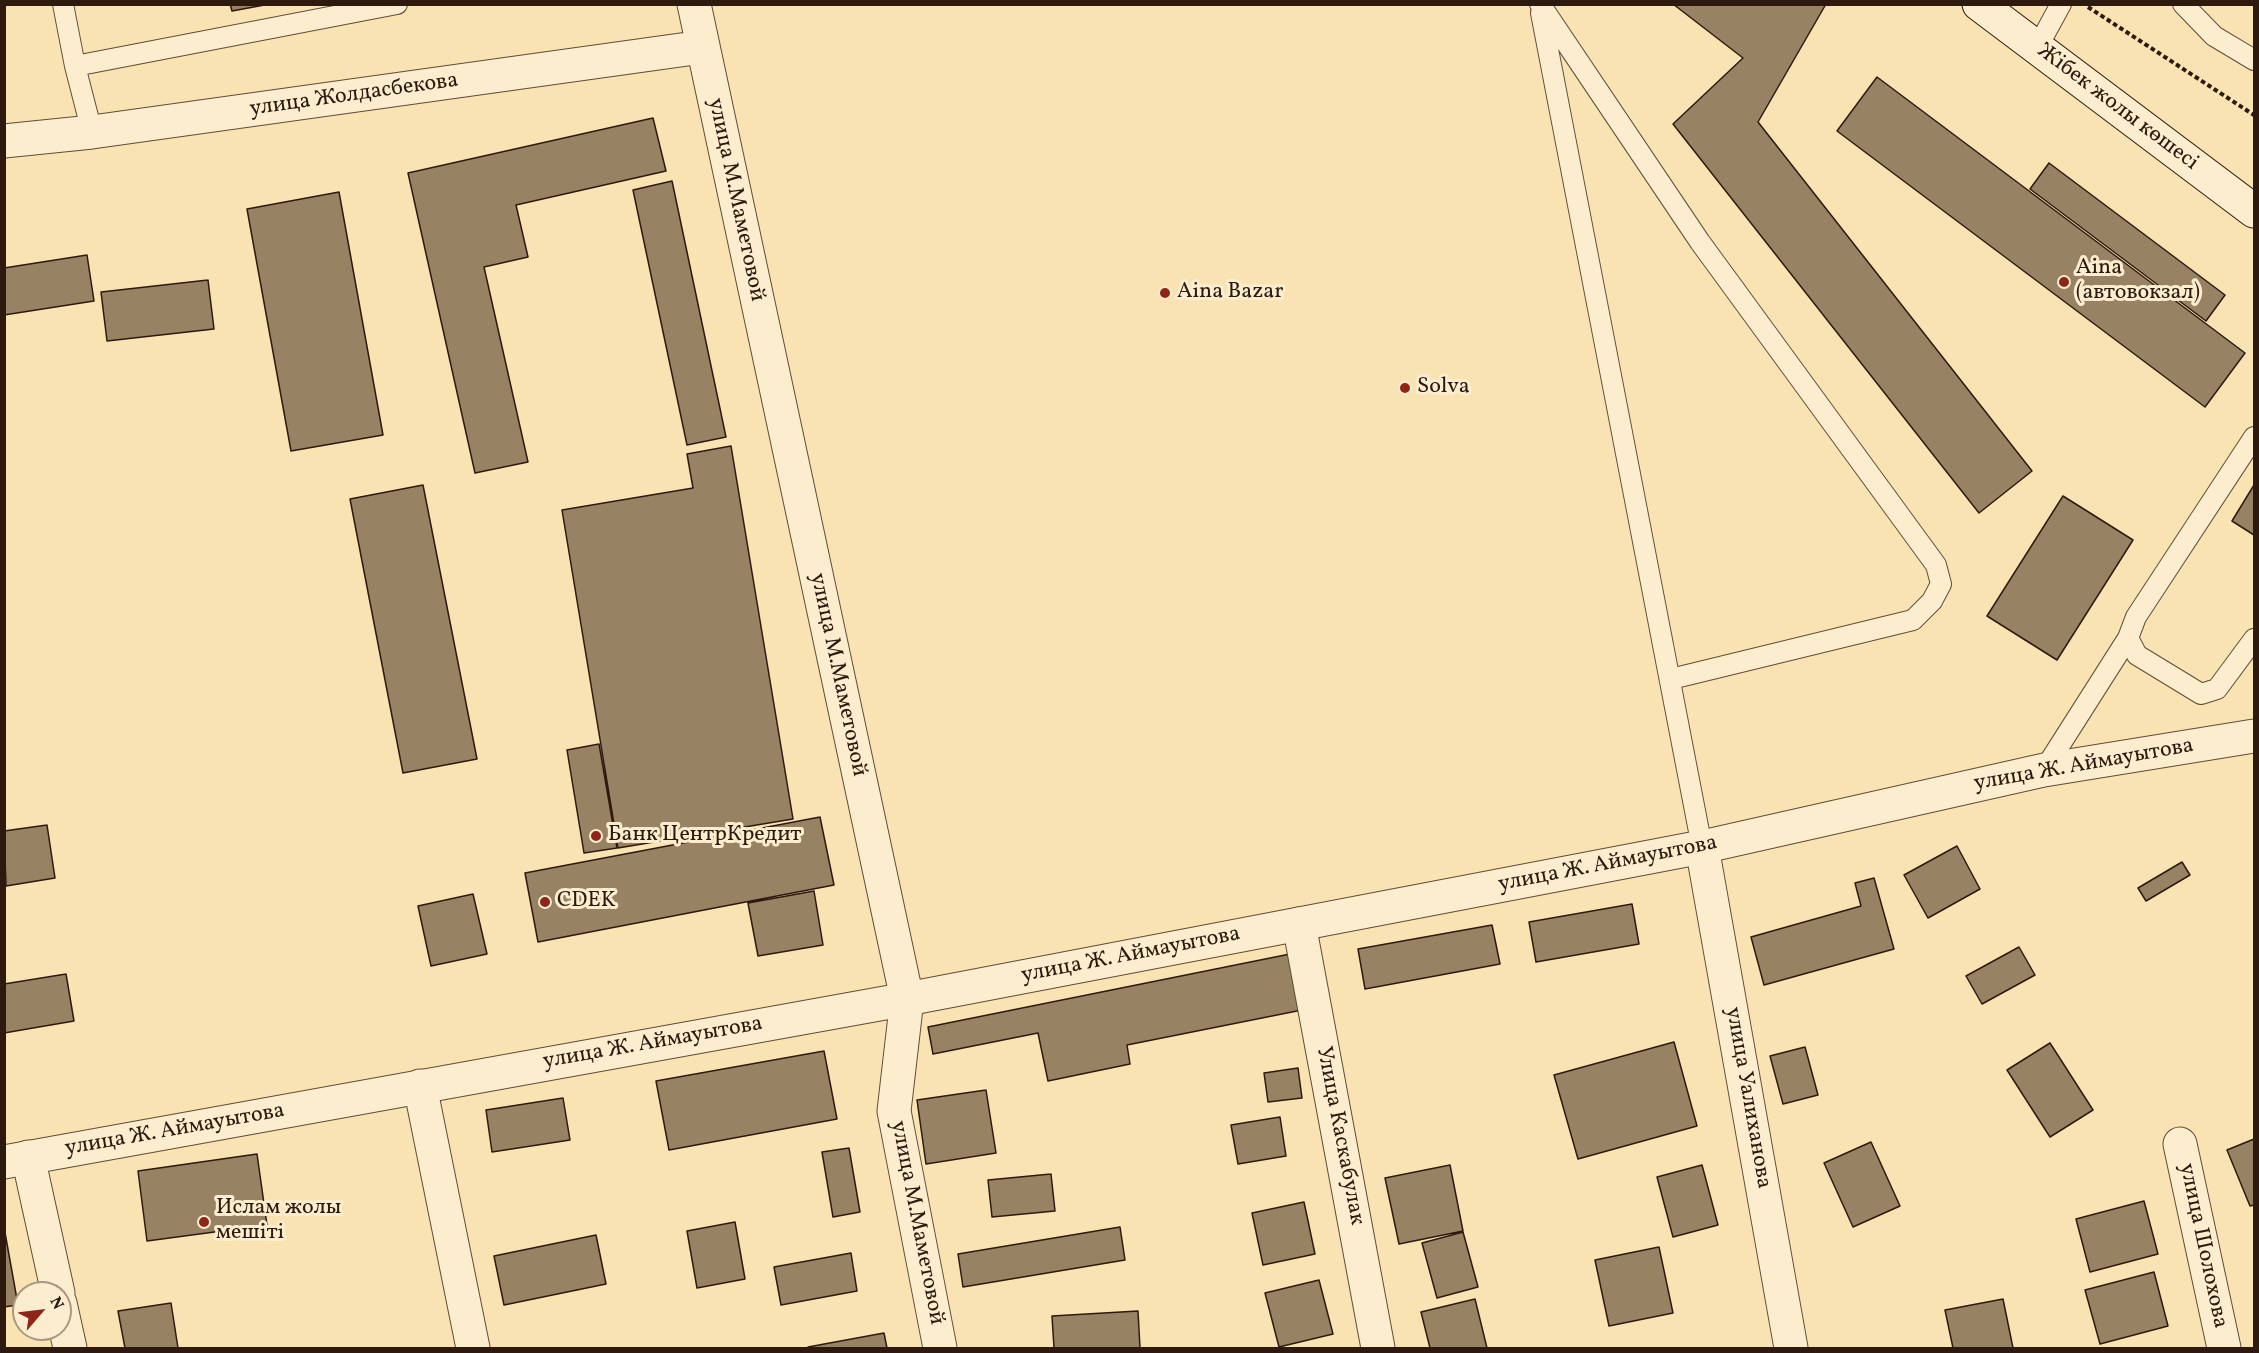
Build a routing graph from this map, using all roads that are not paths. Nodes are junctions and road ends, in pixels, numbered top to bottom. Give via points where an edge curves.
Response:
1 (63, 4) edge
2 (396, 4) edge
3 (694, 4) edge
4 (1540, 4) edge
5 (1979, 4) edge
6 (2061, 4) edge
7 (2183, 4) edge
8 (702, 47) junction
9 (2037, 48) junction
10 (2254, 60) edge
11 (75, 66) junction
12 (93, 132) junction
13 (4, 141) edge
14 (2254, 211) edge
15 (2254, 437) edge
16 (2127, 638) junction
17 (2254, 639) edge
18 (1671, 678) junction
19 (2254, 736) edge
20 (2044, 770) junction
21 (1702, 847) junction
22 (1299, 924) junction
23 (907, 999) junction
24 (420, 1086) junction
25 (2180, 1144) dead end
26 (16, 1160) edge
27 (54, 1281) edge
28 (472, 1348) edge
29 (940, 1348) edge
30 (1378, 1348) edge
31 (1791, 1348) edge
32 (2224, 1348) edge

1 - 11 lane
2 - 11 lane
3 - 8 street, улица М.Маметовой
4 - 18 lane
4 - 18 lane via 1700,242 1936,565 1941,584 1932,601 1913,620
5 - 9 street, Жібек жолы көшесі
6 - 9 lane
7 - 10 lane via 2214,36
8 - 12 street, улица Жолдасбекова
8 - 23 street, улица М.Маметовой
9 - 14 street, Жібек жолы көшесі
11 - 12 lane
12 - 13 street, улица Жолдасбекова
15 - 16 lane via 2136,617
16 - 17 lane via 2137,655 2201,694 2217,689
16 - 20 lane
18 - 21 lane
19 - 20 street, улица Ж. Аймауытова
20 - 21 street, улица Ж. Аймауытова
21 - 22 street, улица Ж. Аймауытова
21 - 31 street, улица Уалиханова
22 - 23 street, улица Ж. Аймауытова
22 - 30 street, Улица Каскабулак
23 - 24 street, улица Ж. Аймауытова
23 - 29 street, улица М.Маметовой via 894,1112
24 - 26 street, улица Ж. Аймауытова
24 - 28 street
25 - 32 street, улица Шолохова
26 - 27 street

